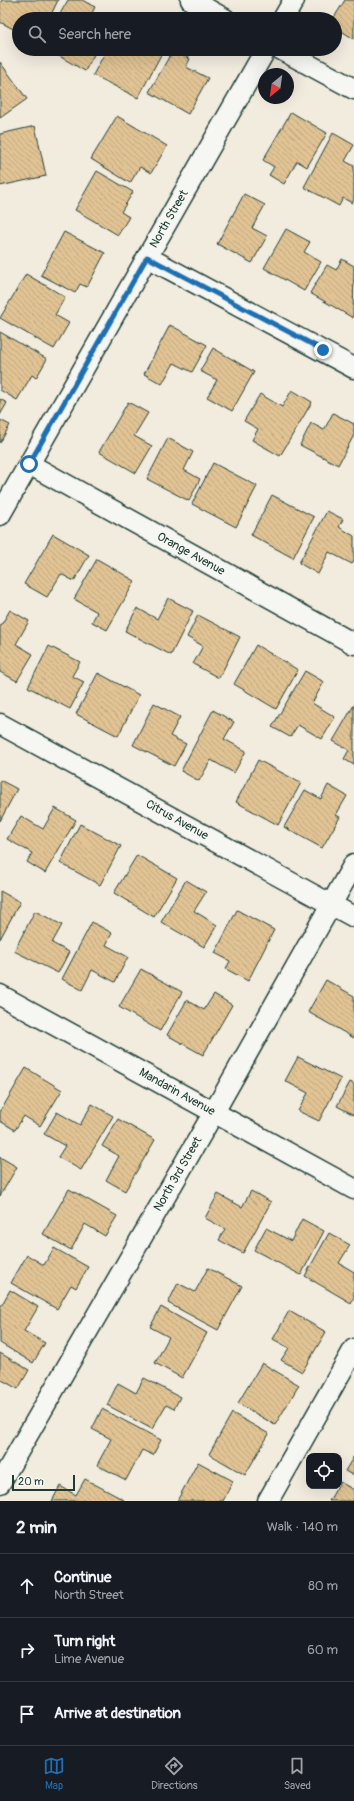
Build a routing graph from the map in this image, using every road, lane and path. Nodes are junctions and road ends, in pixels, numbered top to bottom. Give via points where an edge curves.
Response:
1 (191, 0) edge
2 (294, 0) edge
3 (212, 12) edge
4 (287, 12) edge
5 (262, 56) edge
6 (293, 56) edge
7 (354, 89) edge
8 (147, 257) junction
9 (354, 368) edge
10 (29, 464) junction
11 (0, 515) edge
12 (354, 644) edge
13 (0, 724) edge
14 (354, 864) edge
15 (331, 905) junction
16 (354, 917) edge
17 (0, 997) edge
18 (214, 1112) junction
19 (354, 1190) edge
20 (354, 1349) edge
21 (0, 1484) edge
22 (268, 1501) edge

1 - 3 street
2 - 4 street
5 - 8 street, North Street
6 - 7 street
8 - 9 street
8 - 10 street, North Street
10 - 11 street, North Street
10 - 12 street, Orange Avenue
13 - 15 street, Citrus Avenue
14 - 15 street, North 3rd Street
15 - 16 street, Citrus Avenue
15 - 18 street, North 3rd Street
17 - 18 street, Mandarin Avenue
18 - 19 street, Mandarin Avenue
18 - 21 street, North 3rd Street
20 - 22 street

